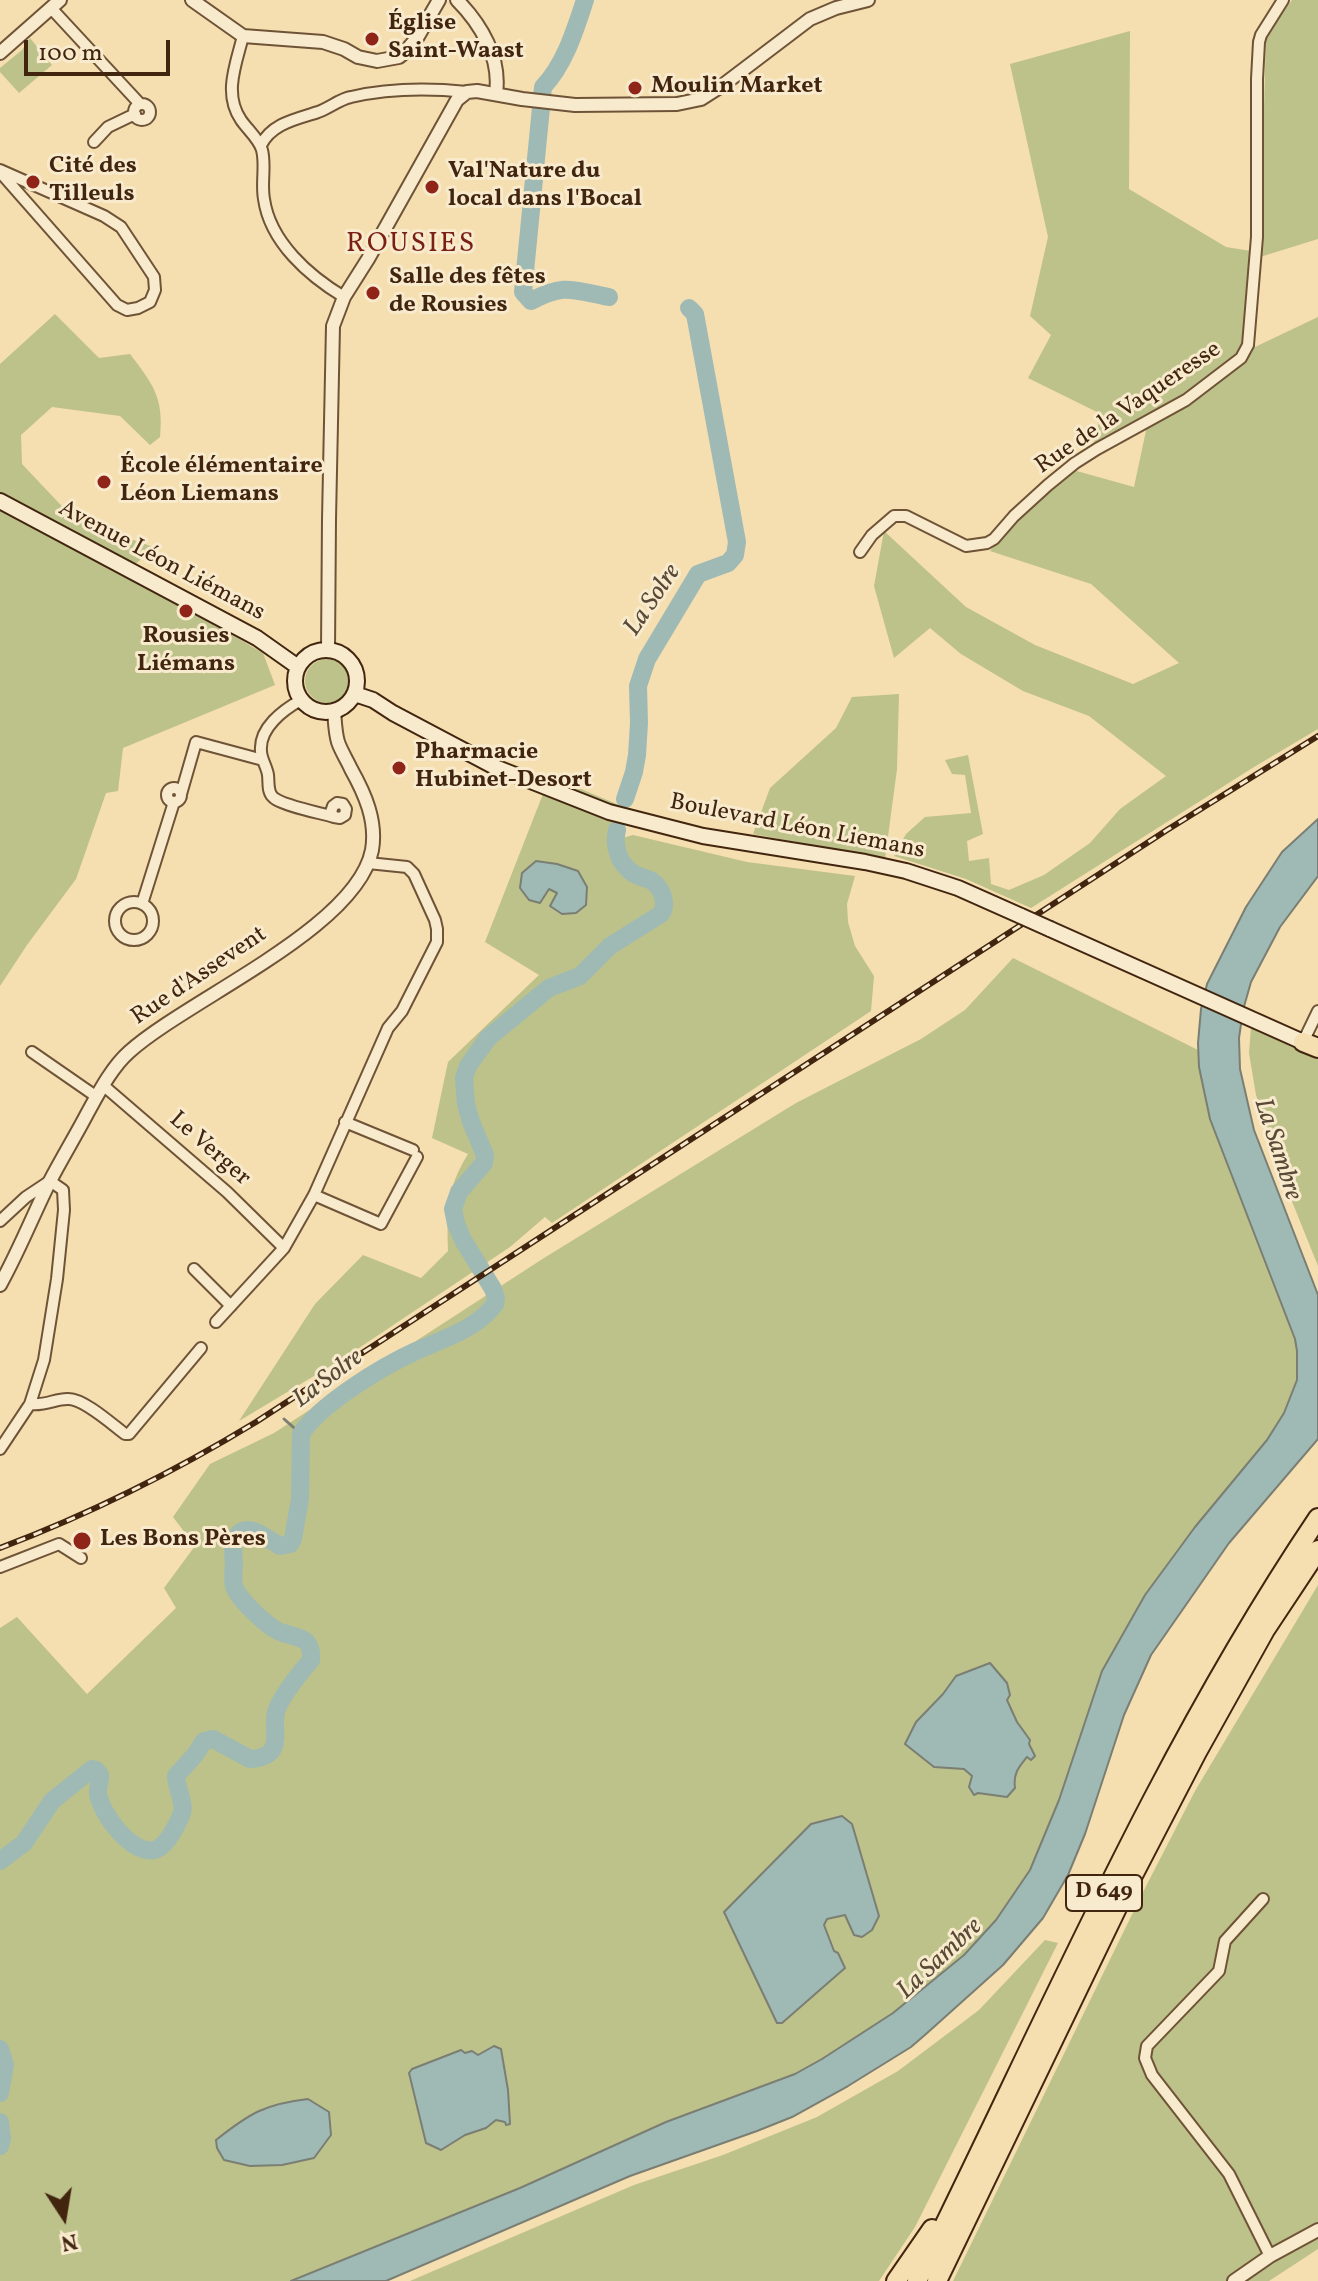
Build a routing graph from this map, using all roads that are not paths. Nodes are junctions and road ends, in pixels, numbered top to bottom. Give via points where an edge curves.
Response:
1 (439, 0) edge
2 (457, 0) edge
3 (868, 0) edge
4 (1283, 0) edge
5 (198, 2) edge
6 (55, 4) edge
7 (243, 36) junction
8 (0, 53) edge
9 (467, 92) junction
10 (496, 93) junction
11 (94, 142) dead end
12 (261, 145) junction
13 (0, 171) edge
14 (344, 297) junction
15 (0, 501) edge
16 (860, 552) dead end
17 (328, 650) junction
18 (298, 667) junction
19 (355, 694) junction
20 (301, 700) junction
21 (334, 711) junction
22 (263, 760) junction
23 (334, 817) dead end
24 (368, 863) junction
25 (142, 904) dead end
26 (1318, 1011) edge
27 (1311, 1045) edge
28 (32, 1052) dead end
29 (101, 1091) junction
30 (345, 1122) junction
31 (50, 1181) junction
32 (314, 1195) junction
33 (0, 1221) edge
34 (284, 1248) junction
35 (194, 1269) dead end
36 (0, 1285) edge
37 (231, 1306) junction
38 (216, 1322) dead end
39 (201, 1348) dead end
40 (30, 1404) junction
41 (0, 1449) edge
42 (1318, 1518) edge
43 (1318, 1550) edge
44 (81, 1558) dead end
45 (0, 1567) edge
46 (1263, 1899) dead end
47 (971, 2170) junction
48 (1318, 2230) edge
49 (1270, 2256) junction
50 (896, 2281) edge
51 (917, 2281) edge
52 (937, 2281) edge
53 (1234, 2281) edge

1 - 7 street via 405,52 385,61 358,57 323,42
2 - 10 street via 485,35 496,70
3 - 10 street via 810,19 701,99 575,105
4 - 16 street, Rue de la Vaqueresse via 1259,42 1257,237 1248,345 1241,358 1186,400 1075,463 987,543 966,546 906,516 894,516
5 - 7 street
6 - 8 street
6 - 11 street via 137,109
7 - 12 street via 231,100
9 - 10 street
9 - 12 street via 398,89 347,97 287,122
9 - 14 street via 457,100
12 - 14 street via 269,221 314,277
13 - 13 street via 117,305 127,310 150,302 154,277 121,227
14 - 17 street via 333,326
15 - 18 main road, Avenue Léon Liémans via 257,638
17 - 18 main road via 310,655
17 - 19 main road via 354,666
18 - 20 main road via 295,683
19 - 21 main road
19 - 27 main road, Boulevard Léon Liemans, bridge via 495,767 609,812 703,836 889,867 948,885
20 - 21 main road via 314,710
20 - 22 street via 284,709 270,726 260,748
21 - 24 street, Rue d'Assevent via 338,743 369,809 373,831
22 - 23 street via 274,798
22 - 25 street via 196,742
24 - 29 street, Rue d'Assevent via 351,893 331,912 130,1051
24 - 30 street via 407,867 414,874 435,920 437,942 388,1028
26 - 27 street
28 - 29 street, Le Verger
29 - 31 street, Rue d'Assevent
29 - 34 street, Le Verger via 227,1192
30 - 32 street
30 - 32 street via 415,1154 381,1224
31 - 33 street
31 - 36 street, Rue d'Assevent
31 - 40 street via 63,1190 64,1210 50,1328
32 - 34 street
34 - 37 street
35 - 37 street
37 - 38 street
39 - 40 street via 129,1434 70,1398
40 - 41 street
42 - 47 highway, D 649 via 1250,1623 1127,1847
43 - 52 highway, D 649 via 1265,1630 1129,1883
44 - 45 street via 59,1544
46 - 49 street via 1225,1941 1219,1971 1147,2046 1145,2058 1152,2075 1229,2174
47 - 50 highway
47 - 51 highway, D 649
48 - 49 street
49 - 53 street

